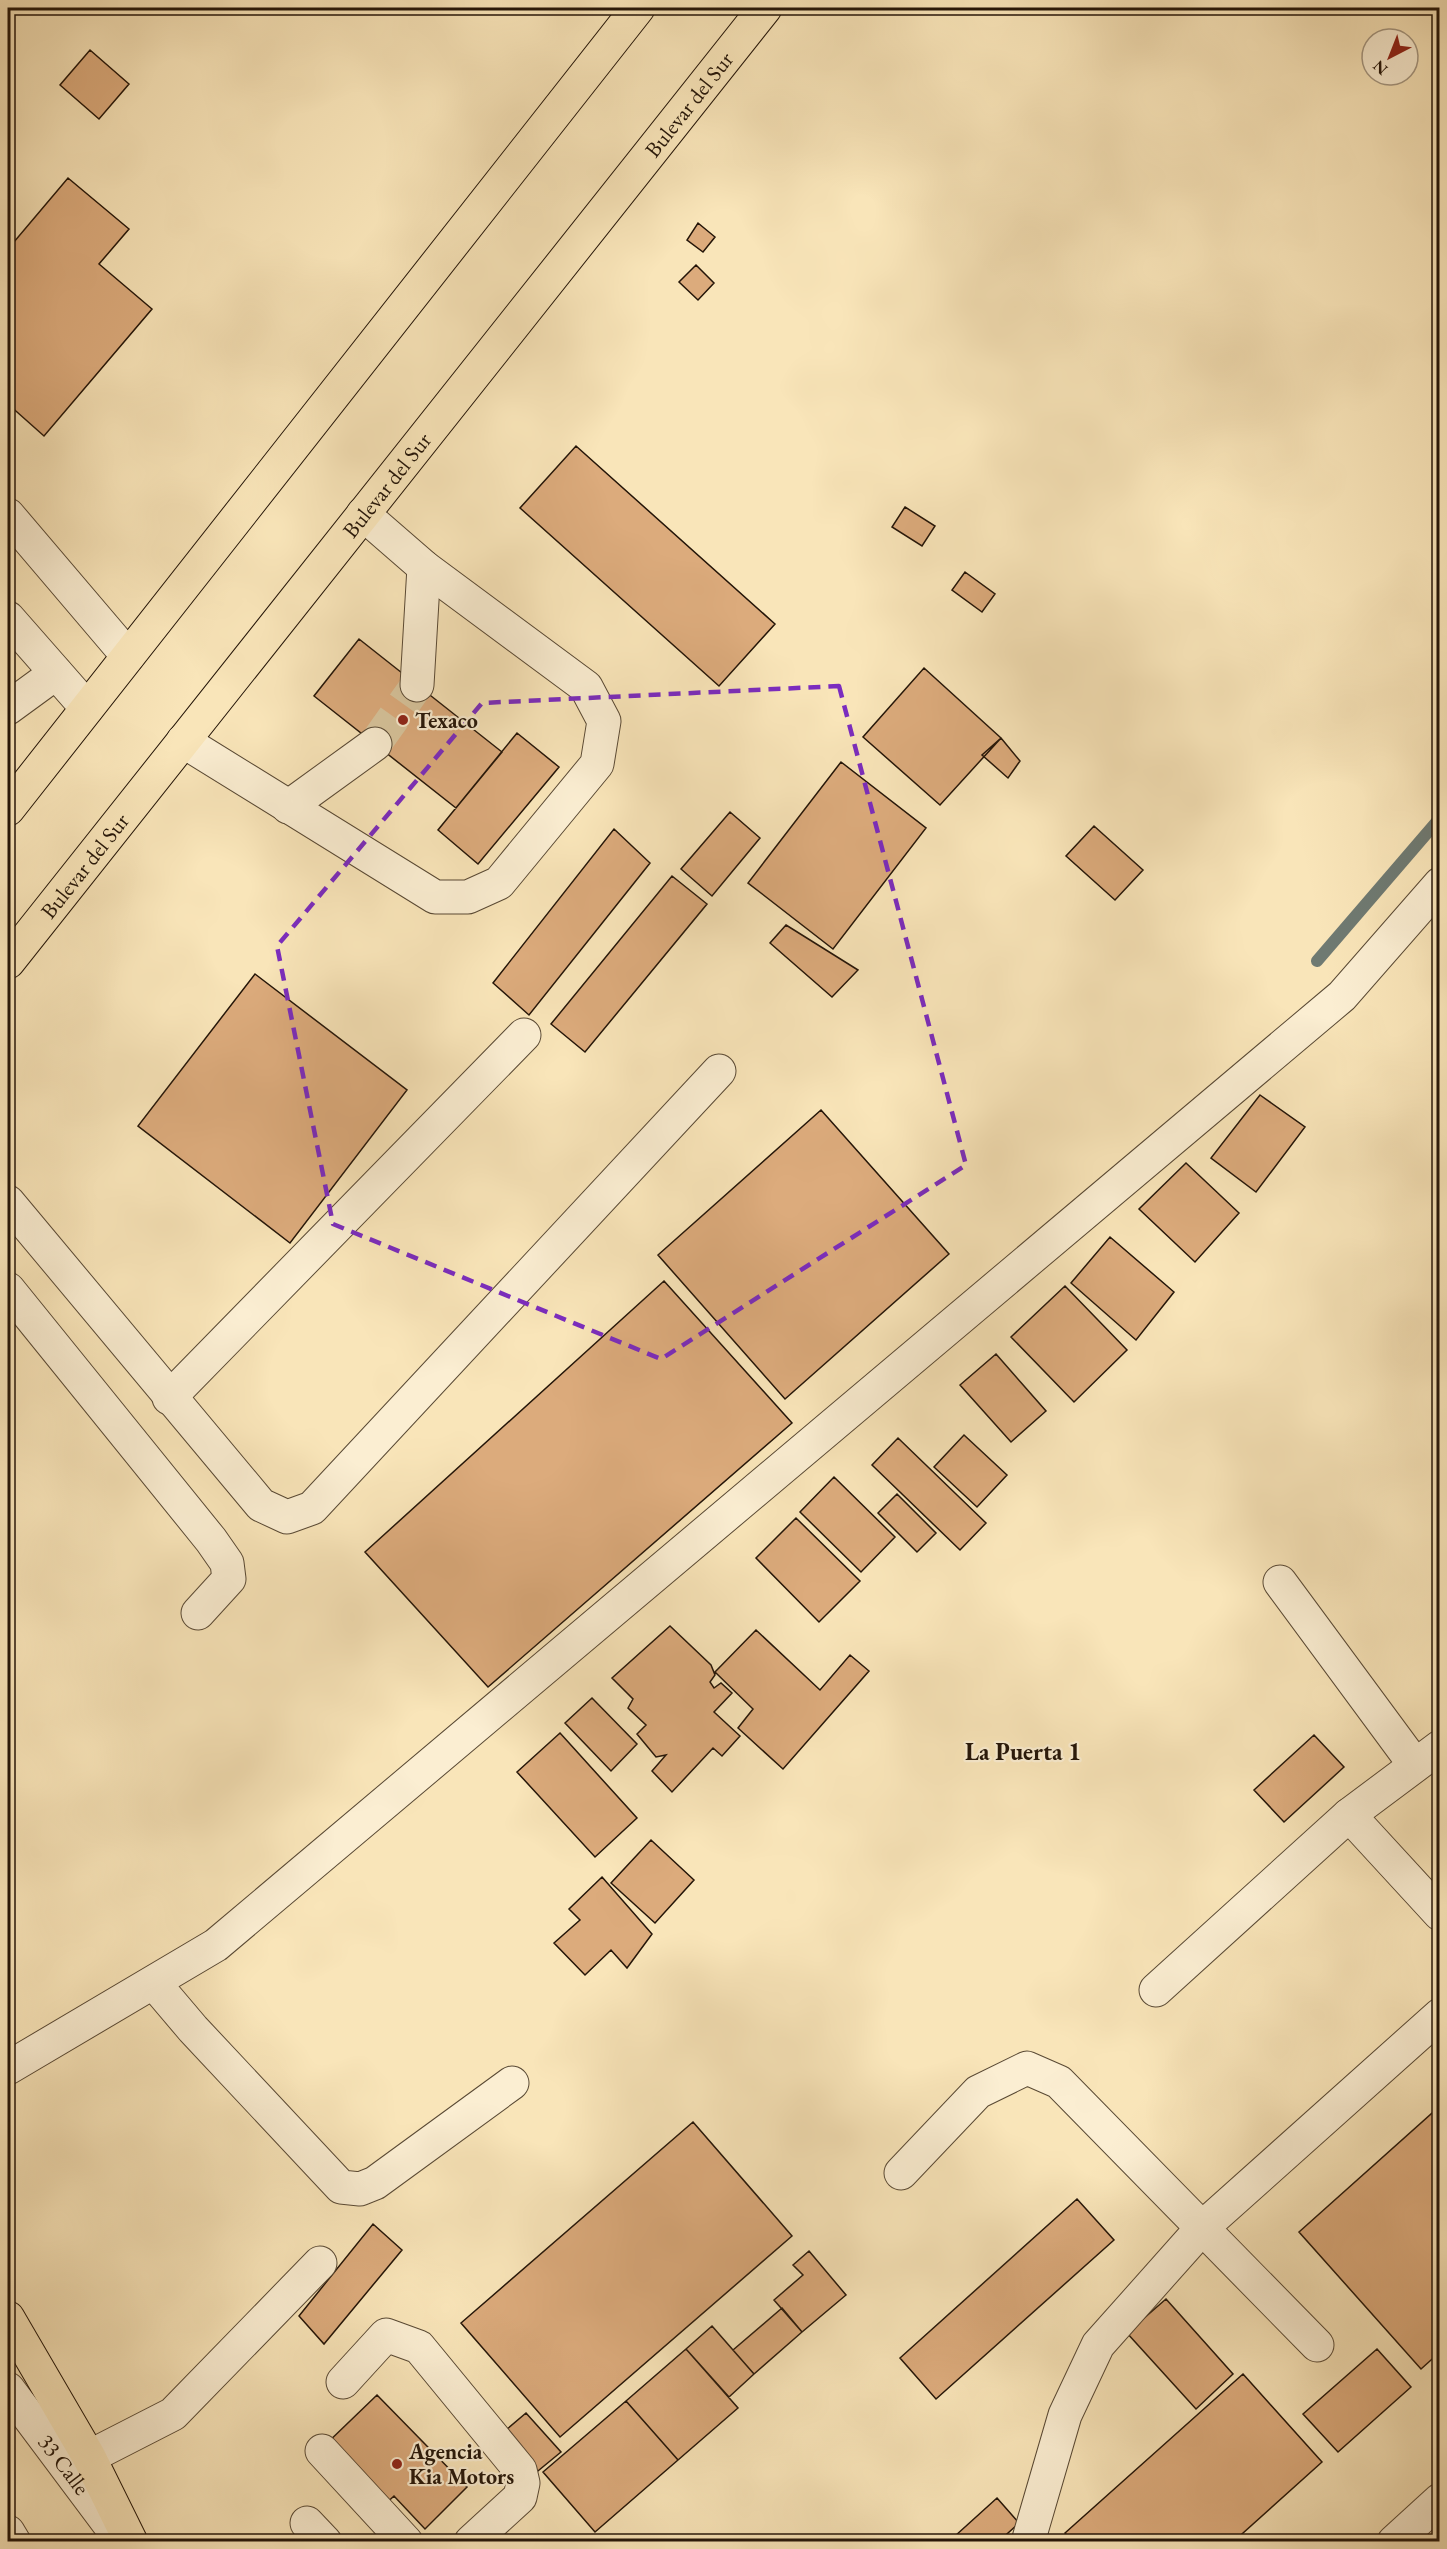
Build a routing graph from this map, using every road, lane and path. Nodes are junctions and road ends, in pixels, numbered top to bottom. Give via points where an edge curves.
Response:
1 (638, 8) edge
2 (765, 8) edge
3 (363, 514) junction
4 (8, 515) edge
5 (424, 567) junction
6 (8, 618) edge
7 (128, 656) junction
8 (56, 673) junction
9 (417, 685) tunnel mouth
10 (8, 708) edge
11 (87, 708) junction
12 (183, 741) junction
13 (375, 744) tunnel mouth
14 (288, 807) junction
15 (8, 809) edge
16 (1440, 884) edge
17 (8, 962) edge
18 (524, 1035) dead end
19 (719, 1071) dead end
20 (8, 1202) edge
21 (8, 1289) edge
22 (169, 1398) junction
23 (1280, 1582) dead end
24 (198, 1613) dead end
25 (1427, 1756) edge
26 (1348, 1815) junction
27 (1440, 1914) edge
28 (154, 1983) junction
29 (1155, 1990) dead end
30 (1440, 2015) edge
31 (8, 2068) edge
32 (512, 2083) dead end
33 (901, 2173) dead end
34 (1203, 2227) junction
35 (320, 2263) dead end
36 (8, 2318) edge
37 (1317, 2345) dead end
38 (343, 2382) dead end
39 (8, 2389) edge
40 (322, 2451) dead end
41 (89, 2457) junction
42 (1440, 2500) edge
43 (8, 2532) edge
44 (1030, 2540) edge
45 (14, 2541) edge
46 (122, 2541) edge
47 (131, 2541) edge
48 (406, 2541) edge
49 (471, 2541) edge
50 (1394, 2541) edge

1 - 7 highway
2 - 3 highway, Bulevar del Sur
3 - 5 street
3 - 12 highway, Bulevar del Sur
4 - 7 street
5 - 9 street
5 - 14 street via 586,687 604,721 597,764 499,883 468,897 435,897
6 - 8 street
7 - 11 highway
8 - 10 street
8 - 11 street
11 - 15 highway
12 - 14 street
12 - 17 highway, Bulevar del Sur
13 - 14 street
16 - 28 street via 1342,996 216,1945
18 - 22 street
19 - 22 street via 312,1508 287,1518 261,1505
20 - 22 street
21 - 24 street via 227,1563 229,1579
23 - 25 street
25 - 26 street
26 - 27 street
26 - 29 street
28 - 31 street
28 - 32 street via 341,2187 360,2189 375,2183
30 - 34 street
33 - 34 street via 978,2092 1027,2068 1059,2082
34 - 37 street
34 - 44 street via 1098,2345 1065,2415
35 - 41 street via 173,2414
36 - 41 highway
38 - 49 street via 386,2335 419,2347 520,2470 520,2497
39 - 46 street, 33 Calle
40 - 48 street
41 - 47 highway
42 - 50 street
43 - 45 street

